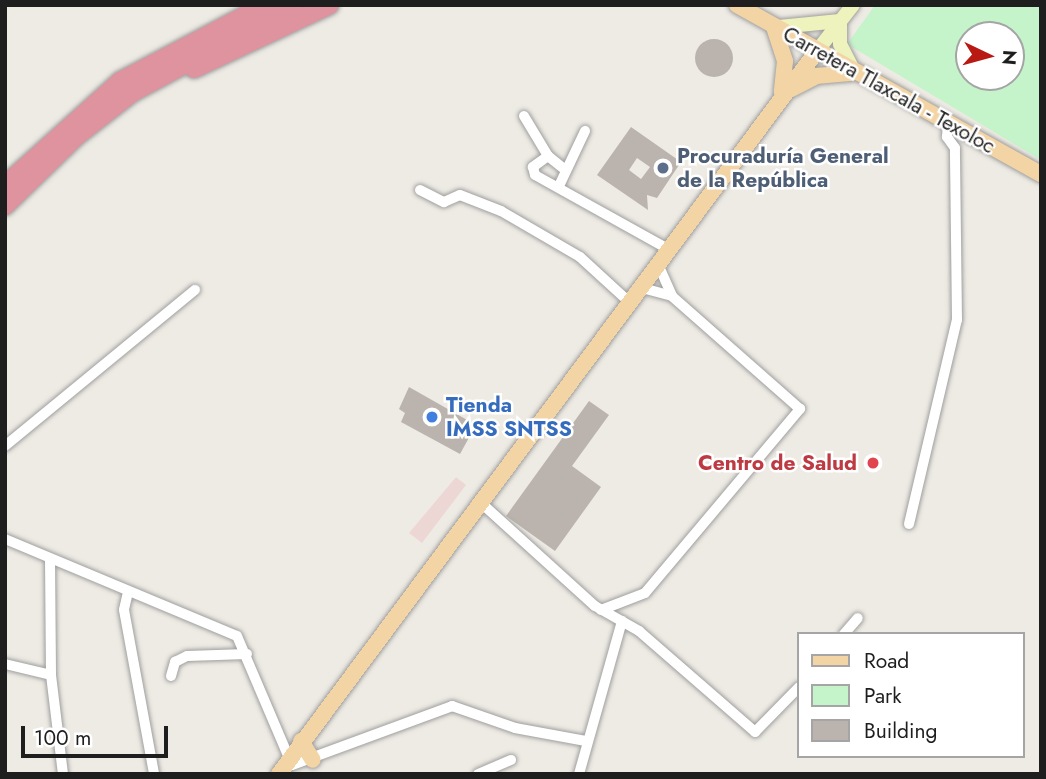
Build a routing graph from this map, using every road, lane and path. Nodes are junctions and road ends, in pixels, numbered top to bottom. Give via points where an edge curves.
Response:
1 (251, 5) edge
2 (265, 5) edge
3 (295, 5) edge
4 (330, 5) edge
5 (737, 5) edge
6 (853, 5) edge
7 (840, 21) junction
8 (224, 24) junction
9 (774, 27) junction
10 (817, 51) junction
11 (856, 73) junction
12 (132, 93) junction
13 (781, 97) junction
14 (524, 116) dead end
15 (948, 124) junction
16 (584, 131) dead end
17 (37, 153) junction
18 (548, 156) junction
19 (564, 168) junction
20 (5, 172) edge
21 (1041, 174) edge
22 (5, 185) edge
23 (559, 186) junction
24 (420, 190) dead end
25 (5, 206) edge
26 (662, 256) junction
27 (639, 287) junction
28 (195, 290) dead end
29 (672, 296) junction
30 (628, 301) junction
31 (5, 446) edge
32 (478, 501) junction
33 (909, 524) dead end
34 (5, 539) edge
35 (50, 559) junction
36 (128, 592) junction
37 (601, 610) junction
38 (858, 618) dead end
39 (622, 621) junction
40 (846, 632) edge
41 (247, 654) junction
42 (5, 664) edge
43 (51, 675) junction
44 (171, 676) dead end
45 (797, 689) edge
46 (301, 741) junction
47 (586, 741) junction
48 (313, 760) junction
49 (511, 760) dead end
50 (283, 767) edge
51 (63, 774) edge
52 (154, 774) edge
53 (478, 774) edge
54 (579, 774) edge

1 - 8 highway
2 - 8 highway
3 - 12 highway
4 - 12 highway
5 - 9 main road, Carretera Tlaxcala - Texoloc
6 - 7 main road
7 - 9 main road
7 - 10 main road
7 - 11 main road via 840,44
8 - 17 highway via 120,81
9 - 10 main road, Carretera Tlaxcala - Texoloc
9 - 13 main road via 785,61
10 - 11 main road, Carretera Tlaxcala - Texoloc
10 - 13 main road
11 - 13 main road via 816,76
11 - 15 main road, Carretera Tlaxcala - Texoloc
12 - 25 highway via 77,136
13 - 26 main road
14 - 18 street
15 - 21 main road, Carretera Tlaxcala - Texoloc
15 - 33 street via 947,137 955,148 957,320
16 - 19 street
17 - 20 highway
17 - 22 highway
18 - 19 street
18 - 23 street via 533,171
19 - 23 street
23 - 26 street
24 - 30 street via 444,202 460,195 501,211 580,257
26 - 27 main road
26 - 29 street
27 - 29 street
27 - 30 main road
28 - 31 street
29 - 37 street via 800,409 645,593
30 - 32 main road
32 - 37 street
32 - 46 main road
34 - 35 street
35 - 36 street
35 - 43 street
36 - 41 street via 233,634
36 - 52 street via 124,610
37 - 39 street
38 - 40 street
39 - 45 street via 758,732
39 - 47 street
41 - 44 street via 187,656 176,662
41 - 50 street
42 - 43 street
43 - 51 street
46 - 48 main road
46 - 50 main road
47 - 48 street via 515,728 455,706
47 - 54 street
48 - 50 street
49 - 53 street

